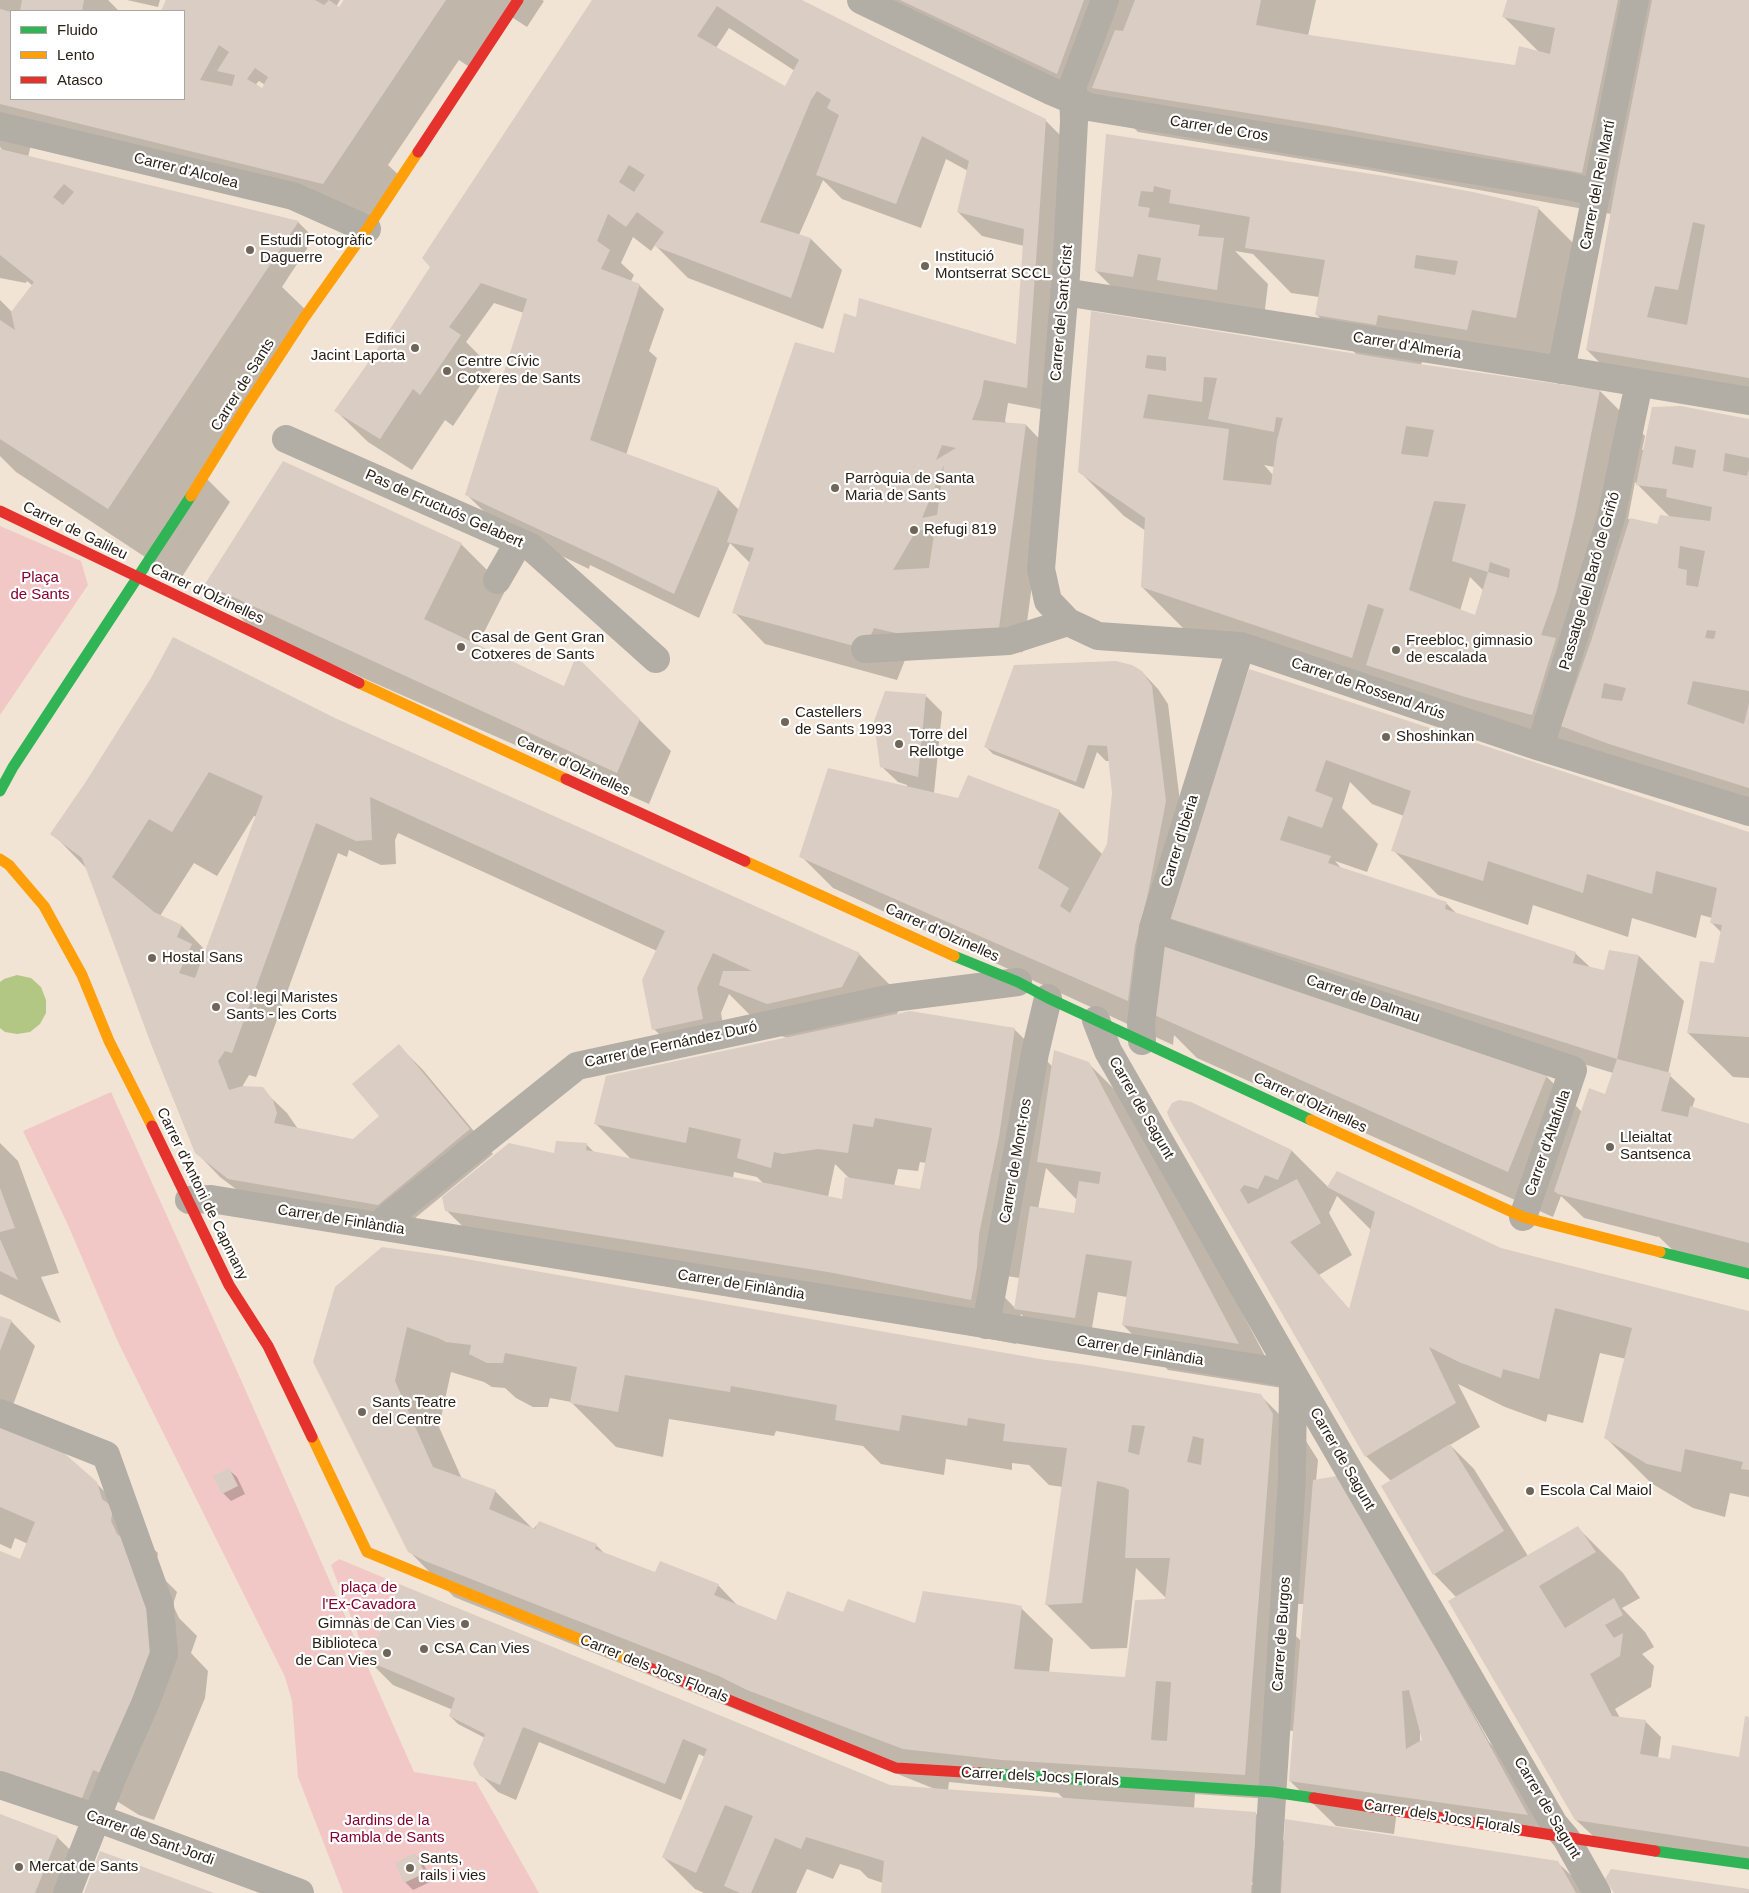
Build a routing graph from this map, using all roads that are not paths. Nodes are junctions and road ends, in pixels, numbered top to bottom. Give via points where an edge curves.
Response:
1 (518, 0) edge
2 (861, 0) edge
3 (1105, 0) edge
4 (1635, 0) edge
5 (1073, 101) junction
6 (0, 126) edge
7 (1597, 193) junction
8 (367, 229) junction
9 (1064, 292) junction
10 (1561, 370) junction
11 (1639, 383) junction
12 (1749, 401) edge
13 (286, 439) dead end
14 (0, 511) edge
15 (519, 542) junction
16 (138, 578) junction
17 (497, 580) dead end
18 (1068, 622) junction
19 (1240, 646) junction
20 (865, 649) dead end
21 (656, 659) dead end
22 (1540, 747) junction
23 (0, 791) edge
24 (1749, 812) edge
25 (0, 859) edge
26 (1153, 928) junction
27 (1018, 982) junction
28 (1048, 998) junction
29 (1096, 1020) junction
30 (1142, 1041) junction
31 (1573, 1070) joint
32 (189, 1200) junction
33 (1523, 1217) junction
34 (377, 1226) junction
35 (1749, 1274) edge
36 (986, 1325) junction
37 (1292, 1374) junction
38 (0, 1413) edge
39 (367, 1552) joint
40 (0, 1785) edge
41 (1273, 1792) junction
42 (97, 1818) junction
43 (1566, 1838) junction
44 (1749, 1864) edge
45 (67, 1893) edge
46 (300, 1893) edge
47 (1266, 1893) edge
48 (1597, 1893) edge

1 - 8 street, Carrer de Sants
2 - 5 street, Carrer de Cros
3 - 5 street, Carrer del Sant Crist via 1073,85
4 - 7 street, Carrer del Rei Martí
5 - 7 street, Carrer de Cros via 1088,107
5 - 9 street, Carrer del Sant Crist
6 - 8 street, Carrer d'Alcolea via 293,196
7 - 10 street, Carrer del Rei Martí
8 - 16 street, Carrer de Sants via 304,318
9 - 10 street, Carrer d'Almería
9 - 18 street, Carrer del Sant Crist via 1041,568 1048,601
10 - 11 street, Carrer d'Almería
11 - 12 street, Carrer d'Almería
11 - 22 street, Passatge del Baró de Griñó via 1611,518
13 - 15 street, Pas de Fructuós Gelabert
14 - 16 street, Carrer de Galileu
15 - 17 street
15 - 21 street, Pas de Fructuós Gelabert via 531,547
16 - 23 street, Carrer de Sants
16 - 27 street, Carrer d'Olzinelles via 483,741 925,943
18 - 19 street, Carrer de Rossend Arús via 1098,636
18 - 20 street via 1009,641
19 - 22 street, Carrer de Rossend Arús
19 - 26 street, Carrer d'Ibèria
22 - 24 street, Carrer de Rossend Arús
25 - 32 street, Carrer d'Antoni de Capmany via 10,865 44,906 82,975 109,1042
26 - 30 street, Carrer d'Ibèria via 1141,1023
26 - 31 street, Carrer de Dalmau
27 - 28 street, Carrer d'Olzinelles
27 - 34 street, Carrer de Fernández Duró via 892,998 577,1066
28 - 29 street, Carrer d'Olzinelles
28 - 36 street, Carrer de Mont-ros
29 - 30 street, Carrer d'Olzinelles
29 - 37 street, Carrer de Sagunt via 1108,1051
30 - 33 street, Carrer d'Olzinelles
31 - 33 street, Carrer d'Altafulla
32 - 34 street, Carrer de Finlàndia via 212,1199
32 - 39 street, Carrer d'Antoni de Capmany via 229,1285 268,1346
33 - 35 street, Carrer d'Olzinelles
34 - 36 street, Carrer de Finlàndia
36 - 37 street, Carrer de Finlàndia
37 - 41 street, Carrer de Burgos via 1292,1478
37 - 43 street, Carrer de Sagunt via 1554,1824
38 - 42 street via 106,1455 160,1606 164,1654
39 - 41 street, Carrer dels Jocs Florals via 896,1768
40 - 42 street, Carrer de Sant Jordi
41 - 43 street, Carrer dels Jocs Florals
41 - 47 street, Carrer de Burgos
42 - 45 street
42 - 46 street, Carrer de Sant Jordi
43 - 44 street, Carrer dels Jocs Florals
43 - 48 street, Carrer de Sagunt

